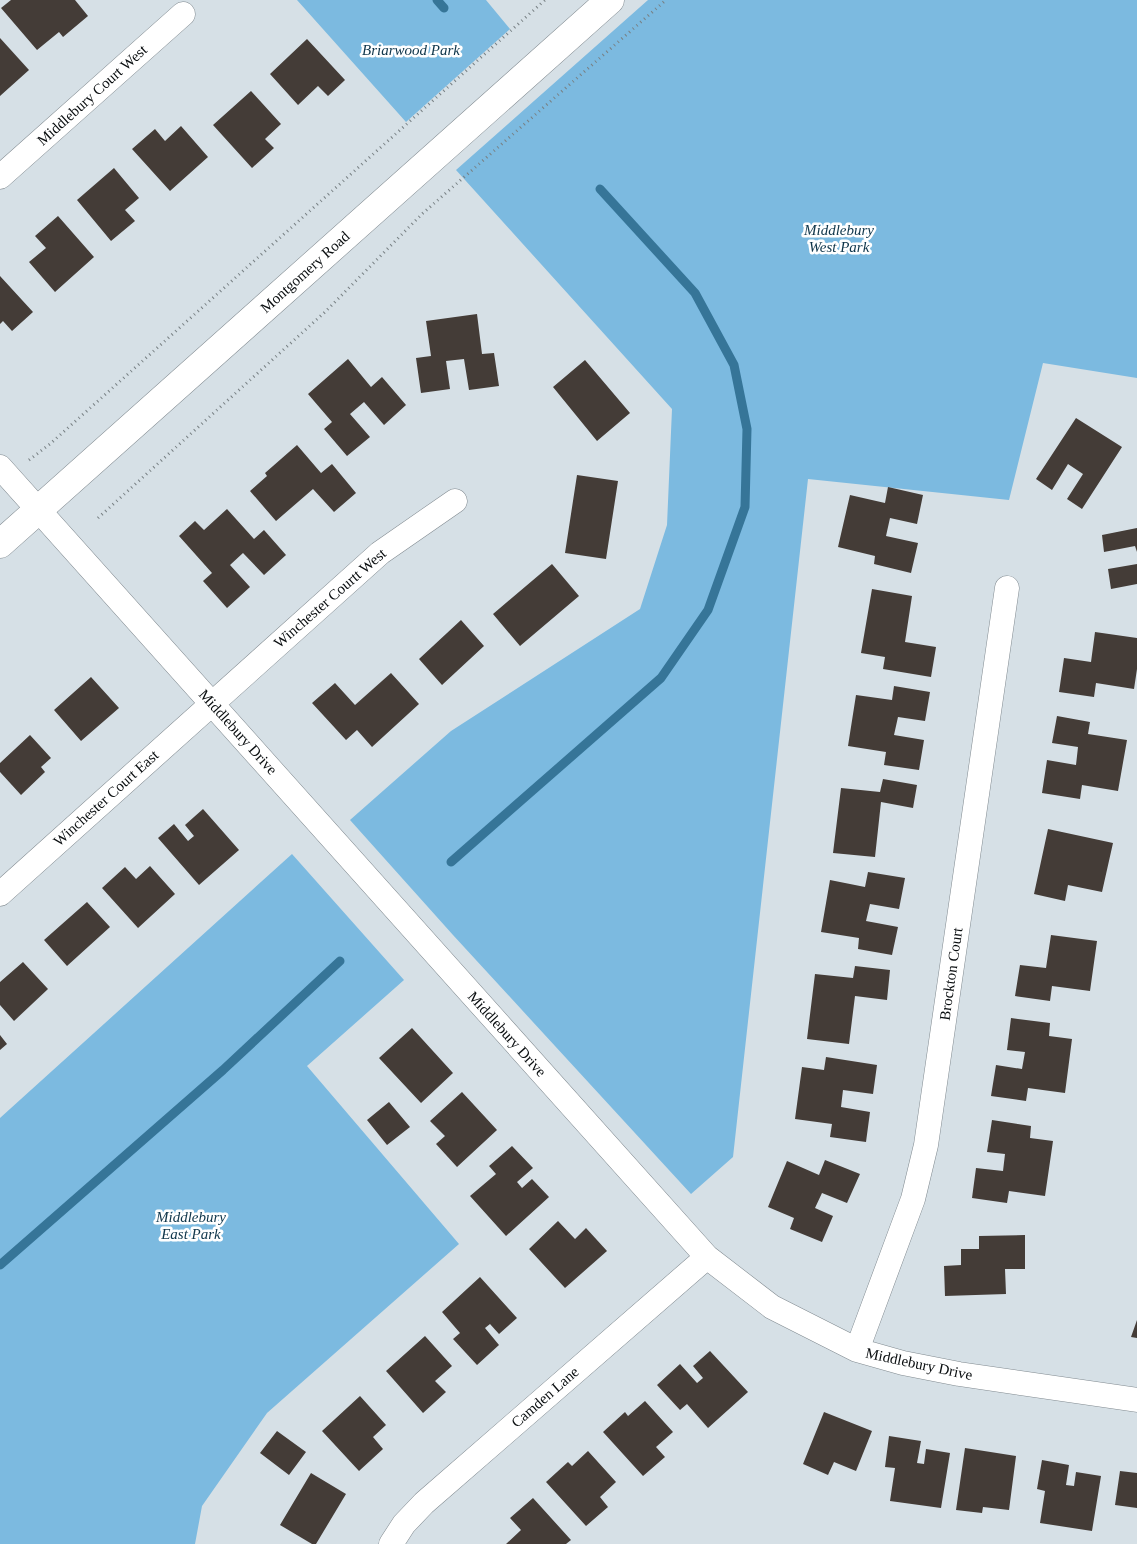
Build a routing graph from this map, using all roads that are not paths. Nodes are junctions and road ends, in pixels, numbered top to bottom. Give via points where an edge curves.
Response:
1 (610, 0) edge
2 (183, 14) dead end
3 (0, 177) edge
4 (0, 467) edge
5 (456, 501) dead end
6 (38, 509) junction
7 (0, 544) edge
8 (1007, 588) dead end
9 (212, 703) junction
10 (0, 894) edge
11 (707, 1257) junction
12 (857, 1350) junction
13 (1137, 1400) edge
14 (391, 1544) edge

1 - 6 street, Montgomery Road
2 - 3 street, Middlebury Court West
4 - 6 street, Middlebury Drive
5 - 9 street, Winchester Courtt West via 380,553
6 - 7 street, Montgomery Road
6 - 9 street, Middlebury Drive
8 - 12 street, Brockton Court via 926,1145 913,1199
9 - 10 street, Winchester Court East
9 - 11 street, Middlebury Drive
11 - 12 street, Middlebury Drive via 772,1307
11 - 14 street, Camden Lane via 424,1502
12 - 13 street, Middlebury Drive via 958,1374

